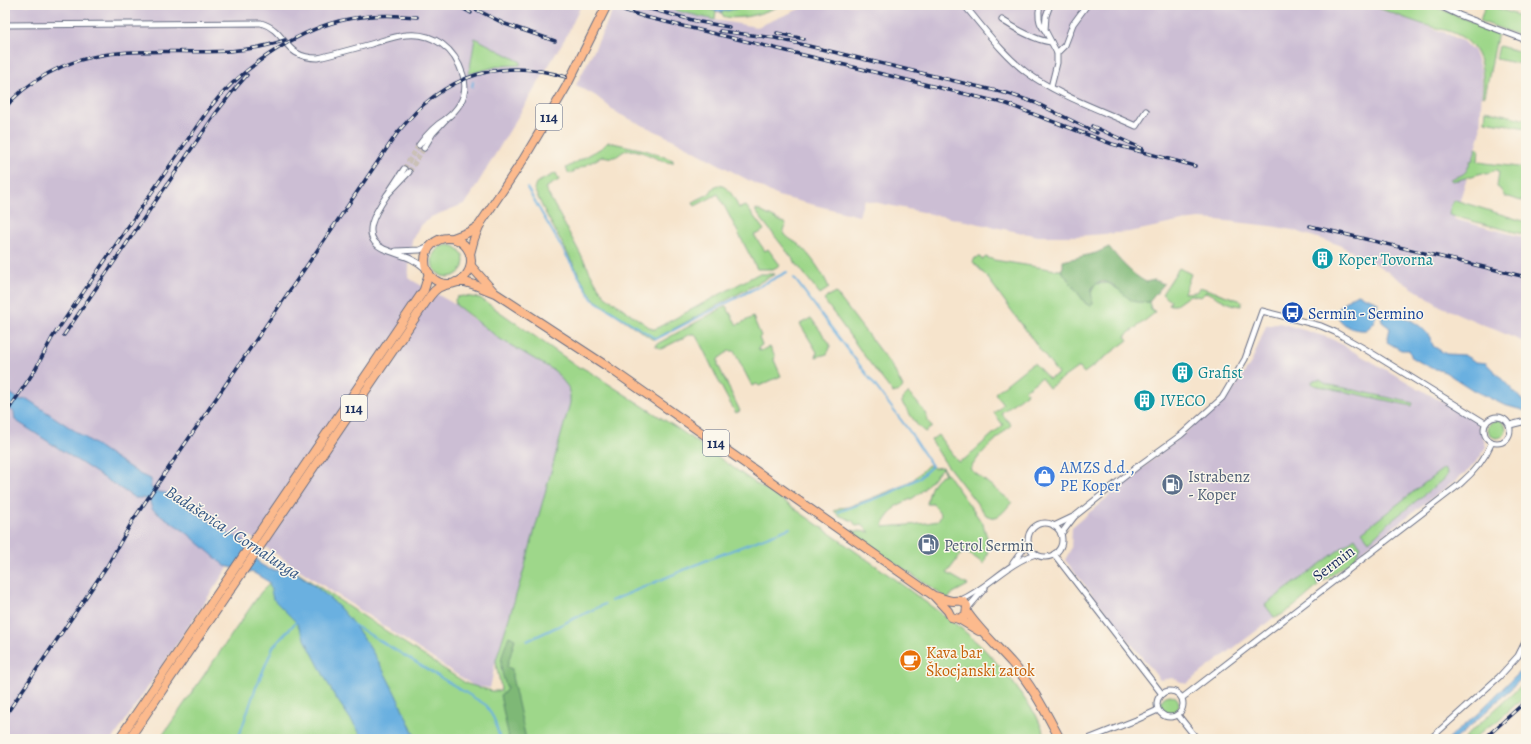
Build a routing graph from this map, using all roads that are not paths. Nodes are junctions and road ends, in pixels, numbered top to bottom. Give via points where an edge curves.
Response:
1 (608, 5) edge
2 (964, 5) edge
3 (1040, 5) edge
4 (1050, 5) edge
5 (1087, 5) edge
6 (1438, 5) edge
7 (1002, 20) dead end
8 (5, 25) edge
9 (1045, 30) junction
10 (1048, 40) junction
11 (1526, 40) edge
12 (1057, 53) junction
13 (1051, 87) junction
14 (1146, 111) dead end
15 (422, 147) tunnel mouth
16 (406, 171) tunnel mouth
17 (480, 224) junction
18 (453, 238) junction
19 (431, 245) junction
20 (393, 251) junction
21 (470, 254) junction
22 (471, 266) junction
23 (428, 271) junction
24 (452, 283) junction
25 (495, 293) junction
26 (1526, 421) edge
27 (1485, 423) junction
28 (1510, 425) junction
29 (1492, 442) junction
30 (1075, 516) junction
31 (1054, 526) junction
32 (1061, 534) junction
33 (261, 537) junction
34 (1028, 543) junction
35 (1036, 554) junction
36 (1054, 554) junction
37 (1011, 566) junction
38 (235, 576) junction
39 (991, 581) junction
40 (934, 596) junction
41 (957, 601) junction
42 (948, 611) junction
43 (967, 611) junction
44 (959, 619) junction
45 (984, 635) junction
46 (1526, 640) edge
47 (1162, 694) junction
48 (1182, 698) junction
49 (1158, 710) junction
50 (1178, 715) junction
51 (119, 739) edge
52 (129, 739) edge
53 (1060, 739) edge
54 (1088, 739) edge
55 (1197, 739) edge
56 (1430, 739) edge

1 - 17 main road, 114 via 552,112
2 - 13 street via 1004,52 1026,72
3 - 9 street via 1038,16
4 - 9 street
5 - 12 street via 1073,24 1065,45
6 - 11 street
7 - 10 street via 1038,38
8 - 15 street via 261,23 273,28 290,49 311,58 397,37 414,34 424,36 438,41 450,50 460,64 465,88 463,101 456,111
9 - 10 street
10 - 12 street
12 - 13 street
13 - 14 street via 1136,126
16 - 20 street via 373,217 370,228 376,243
17 - 18 main road, 114 via 469,232
17 - 21 main road, 114
18 - 19 main road, 114 via 443,238
18 - 21 main road via 464,243
19 - 20 street via 420,250
19 - 23 main road, 114 via 426,254
20 - 23 street via 415,260
21 - 22 main road, 114
22 - 24 main road, 114 via 466,276
22 - 25 main road, 114
23 - 24 main road, 114 via 437,281
23 - 33 main road, 114 via 424,290
24 - 25 main road, 114 via 475,284
24 - 33 main road, 114 via 435,290
25 - 40 main road, 114 via 605,365
26 - 28 street
27 - 28 street via 1490,418 1500,416
27 - 29 street via 1484,432
27 - 30 street via 1334,332 1321,326 1262,311 1245,359 1222,398 1181,435
28 - 29 street via 1508,438 1499,443
29 - 48 street, Sermin via 1484,459 1460,484
30 - 31 street
30 - 32 street
31 - 32 street
31 - 34 street via 1043,523 1036,526 1029,535
32 - 36 street via 1061,545
33 - 38 main road, 114
34 - 35 street
34 - 37 street
35 - 36 street via 1045,557
35 - 37 street
36 - 47 street
37 - 39 street
38 - 51 main road, 114
38 - 52 main road, 114
39 - 41 street via 972,595
39 - 43 street
40 - 41 main road, 114
40 - 42 main road, 114
41 - 42 main road via 949,605
41 - 43 main road, 114 via 965,603
42 - 44 main road, 114 via 951,617
43 - 44 main road via 964,617
43 - 45 main road, 114
44 - 45 main road, 114
45 - 53 main road, 114 via 1030,687
46 - 56 street via 1518,656 1499,677
47 - 48 street via 1173,691
47 - 49 street via 1158,699
48 - 50 street via 1184,705
49 - 50 street via 1167,717
49 - 54 street
50 - 55 street

